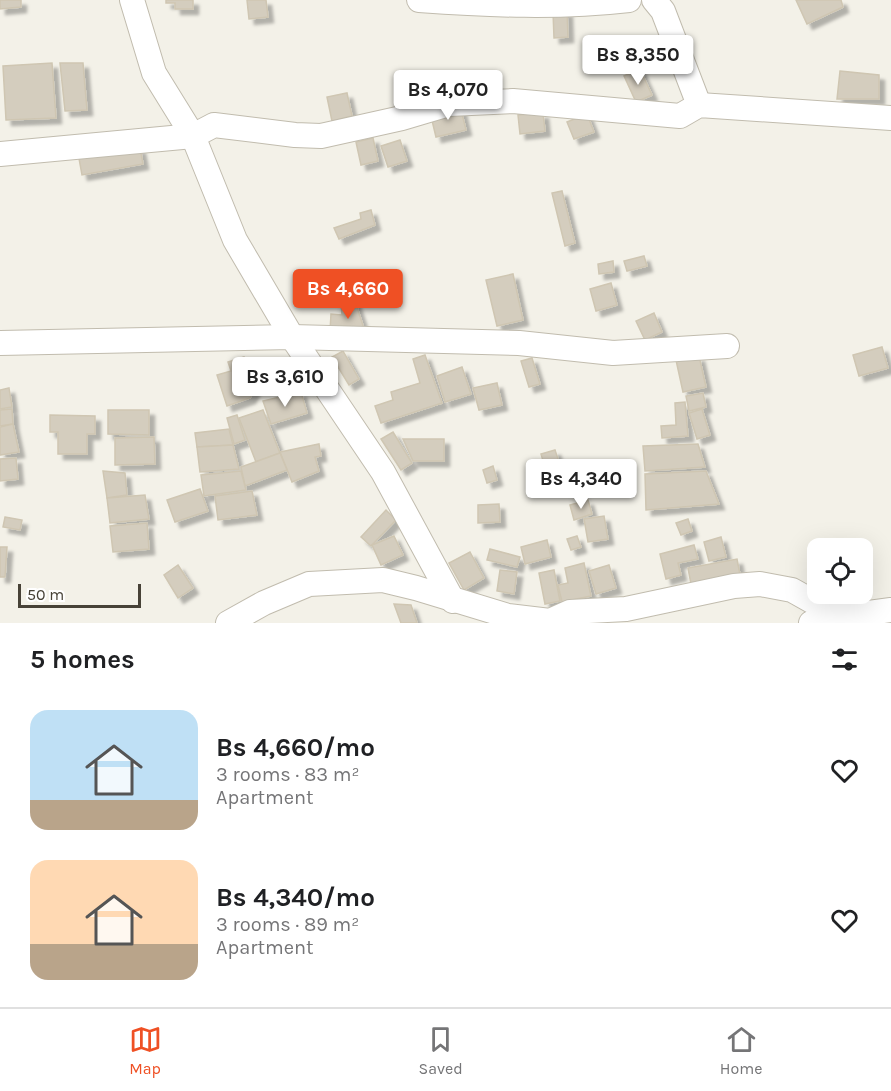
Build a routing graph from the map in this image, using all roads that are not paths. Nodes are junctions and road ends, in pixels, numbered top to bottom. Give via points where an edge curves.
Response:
1 (132, 0) edge
2 (419, 0) edge
3 (629, 0) edge
4 (655, 0) edge
5 (699, 105) junction
6 (891, 118) edge
7 (193, 136) junction
8 (0, 154) edge
9 (292, 337) junction
10 (0, 343) edge
11 (727, 346) dead end
12 (453, 601) junction
13 (891, 610) edge
14 (833, 613) junction
15 (228, 623) edge
16 (811, 623) edge

1 - 7 street via 154,73
2 - 3 street via 499,5
4 - 5 street
5 - 6 street
5 - 7 street via 680,116 513,101 449,104 321,136 214,125
7 - 8 street
7 - 9 street via 235,240
9 - 10 street
9 - 11 street via 519,343 613,352
9 - 12 street via 383,472
12 - 14 street via 508,616 550,621 570,612 626,609 760,584 792,590
12 - 15 street via 383,580 309,584
13 - 14 street via 854,615
14 - 16 street

